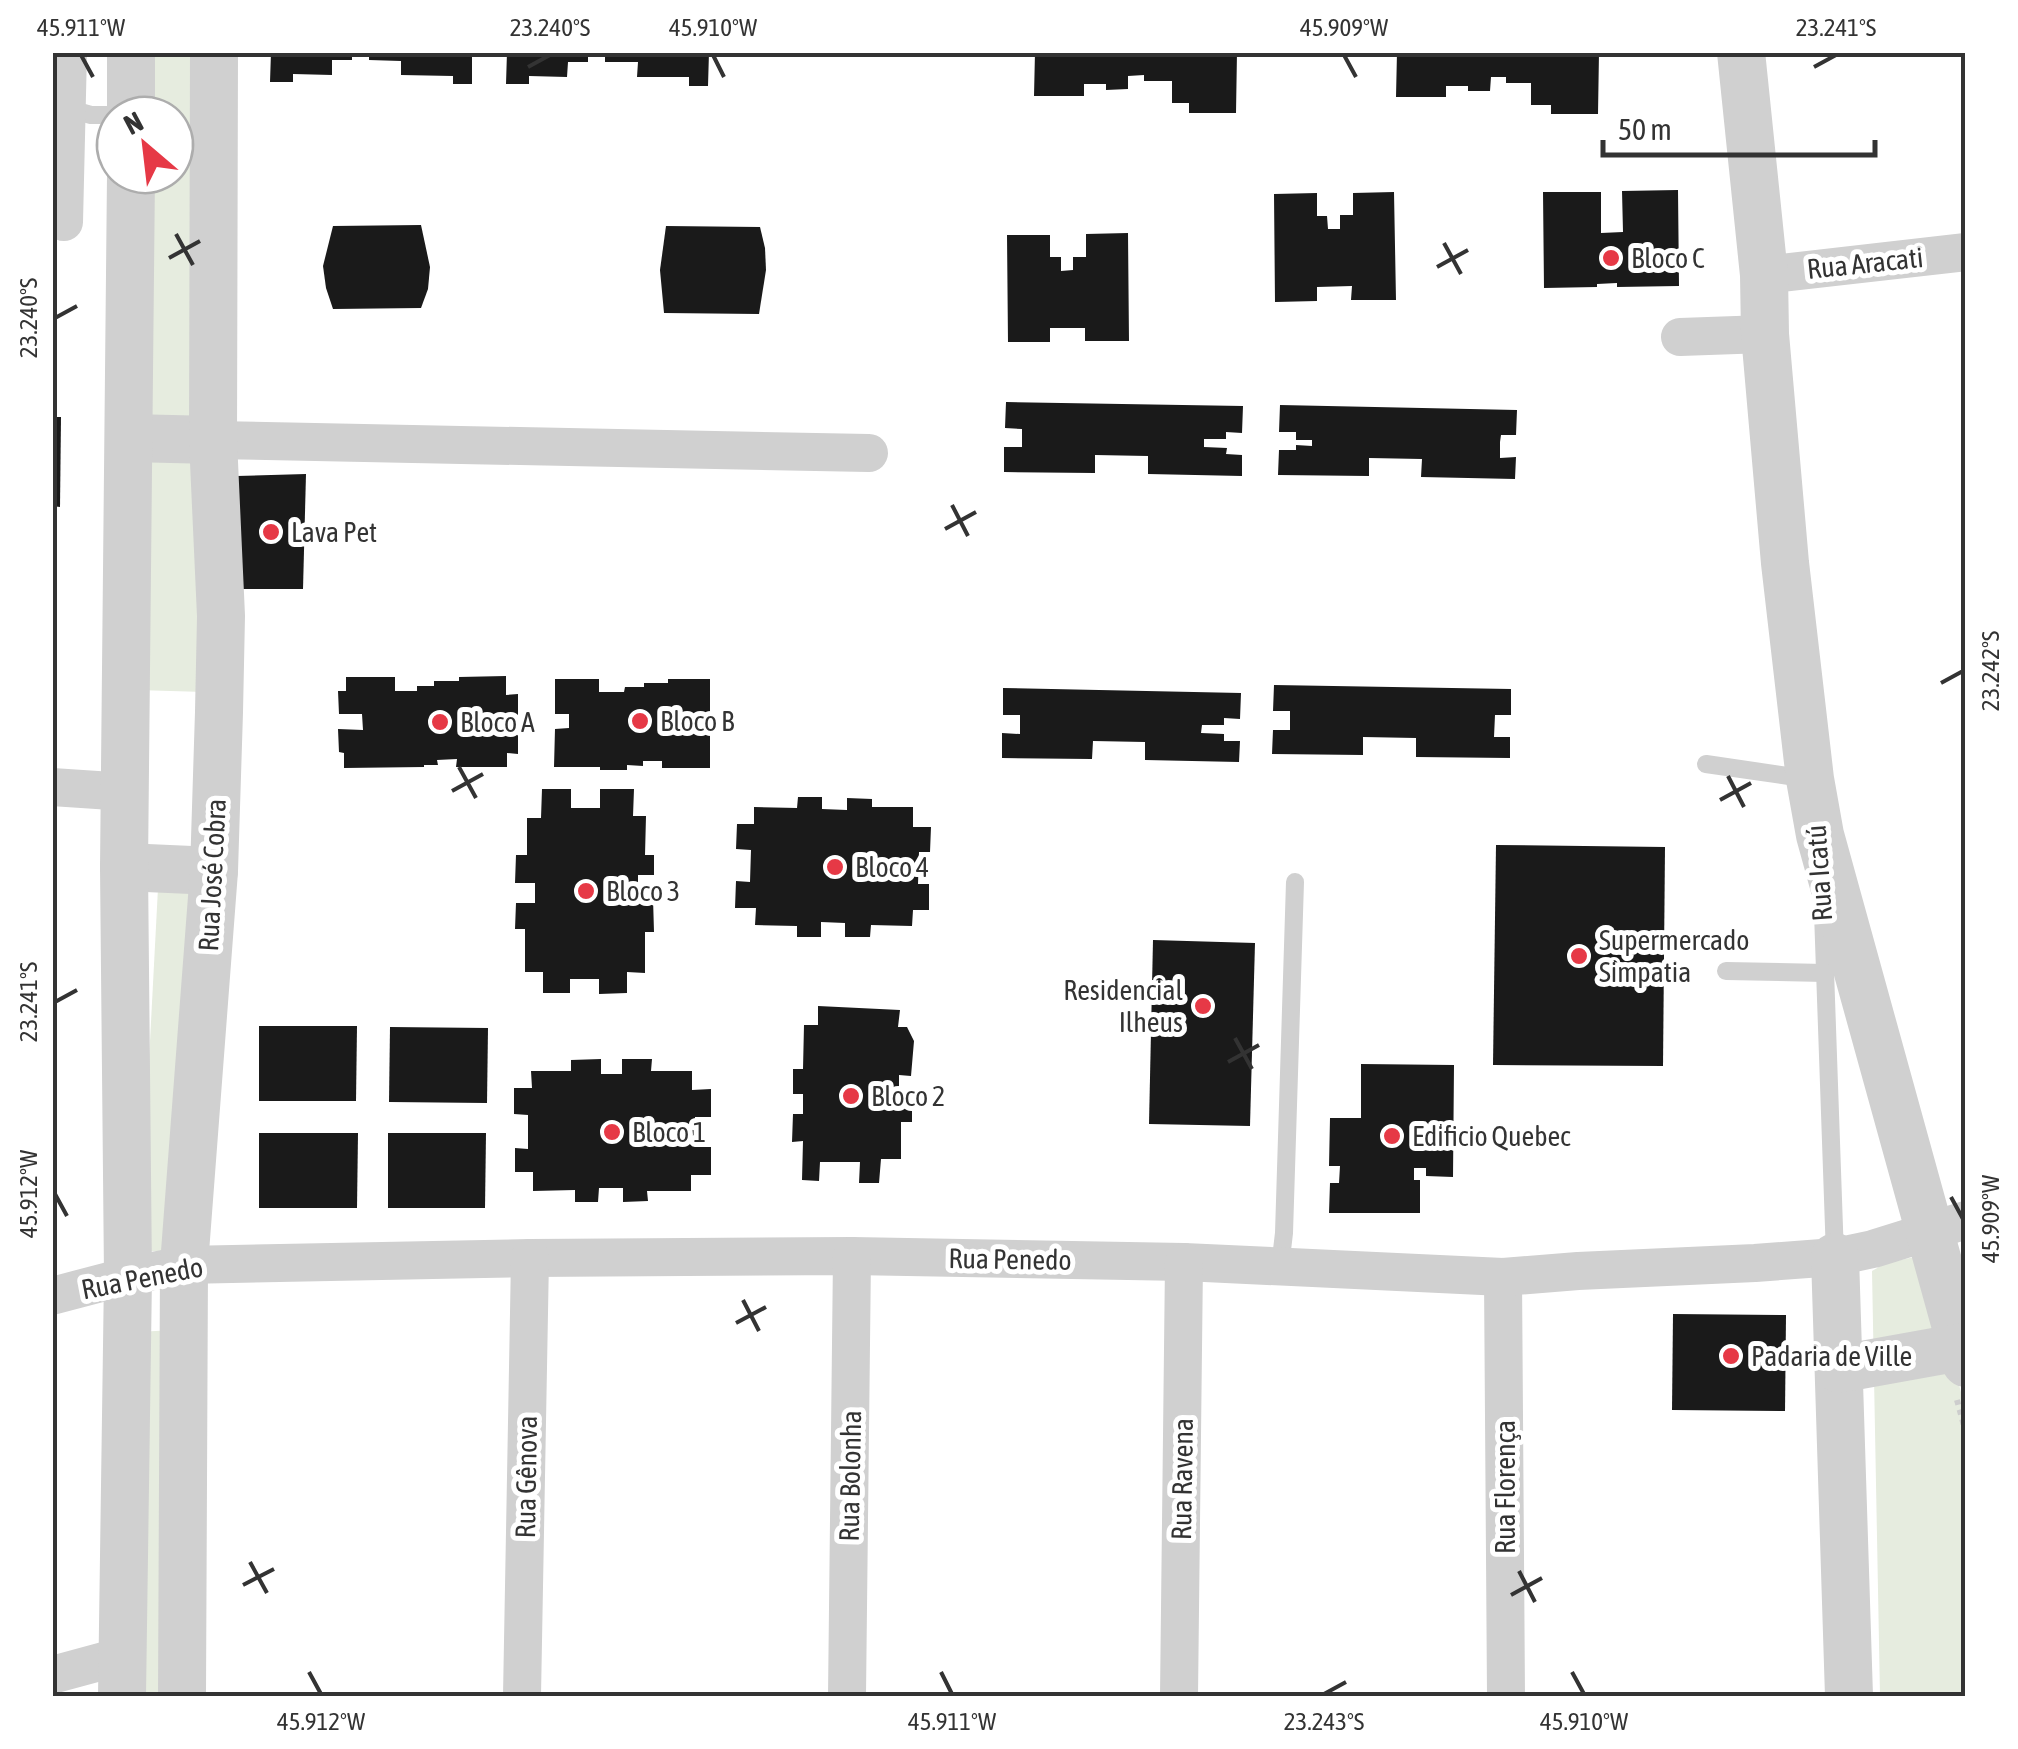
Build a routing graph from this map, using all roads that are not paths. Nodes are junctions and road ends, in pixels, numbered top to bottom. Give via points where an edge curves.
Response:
1 (68, 52) edge
2 (131, 52) edge
3 (214, 52) edge
4 (1741, 52) edge
5 (131, 95) edge
6 (60, 105) edge
7 (95, 115) edge
8 (131, 195) edge
9 (64, 222) dead end
10 (1966, 252) edge
11 (1764, 275) junction
12 (1765, 334) junction
13 (1680, 337) dead end
14 (130, 438) junction
15 (213, 440) junction
16 (869, 453) dead end
17 (1706, 764) dead end
18 (1810, 779) junction
19 (52, 787) edge
20 (127, 792) junction
21 (1820, 835) junction
22 (124, 867) junction
23 (214, 871) junction
24 (1295, 882) dead end
25 (1726, 971) dead end
26 (1825, 973) junction
27 (1947, 1224) edge
28 (852, 1256) junction
29 (1836, 1257) junction
30 (530, 1258) junction
31 (1184, 1262) junction
32 (184, 1265) junction
33 (1280, 1266) junction
34 (128, 1276) junction
35 (1504, 1278) junction
36 (52, 1296) edge
37 (1957, 1353) edge
38 (1839, 1369) junction
39 (52, 1676) edge
40 (122, 1676) edge
41 (182, 1696) edge
42 (522, 1696) edge
43 (848, 1696) edge
44 (1179, 1696) edge
45 (1506, 1696) edge
46 (1849, 1696) edge

1 - 6 street
2 - 5 street
3 - 15 street, Rua José Cobra
4 - 11 street, Rua Icatú
6 - 7 lane
6 - 9 street
8 - 14 street
10 - 11 street, Rua Aracati
11 - 12 street, Rua Icatú
12 - 13 street
12 - 18 street, Rua Icatú
14 - 15 street
14 - 20 street
15 - 16 street
15 - 23 street, Rua José Cobra via 220,616
17 - 18 lane
18 - 21 street, Rua Icatú
19 - 20 street
20 - 22 street
21 - 26 lane, Rua Icatú
21 - 27 street
22 - 23 street
22 - 34 street
23 - 32 street, Rua José Cobra
24 - 33 lane
25 - 26 lane
26 - 29 lane, Rua Icatú
27 - 29 street, Rua Penedo
27 - 37 street
28 - 30 street, Rua Penedo
28 - 31 street, Rua Penedo
28 - 43 street, Rua Bolonha
29 - 35 street, Rua Penedo
29 - 38 street, Rua Icatú
30 - 32 street, Rua Penedo
30 - 42 street, Rua Gênova
31 - 33 street, Rua Penedo
31 - 44 street, Rua Ravena
32 - 34 street, Rua Penedo
32 - 41 street, Rua José Cobra
33 - 35 street, Rua Penedo
34 - 36 street, Rua Penedo
34 - 40 street
35 - 45 street, Rua Florença
37 - 38 street
38 - 46 street, Rua Icatú
39 - 40 street

